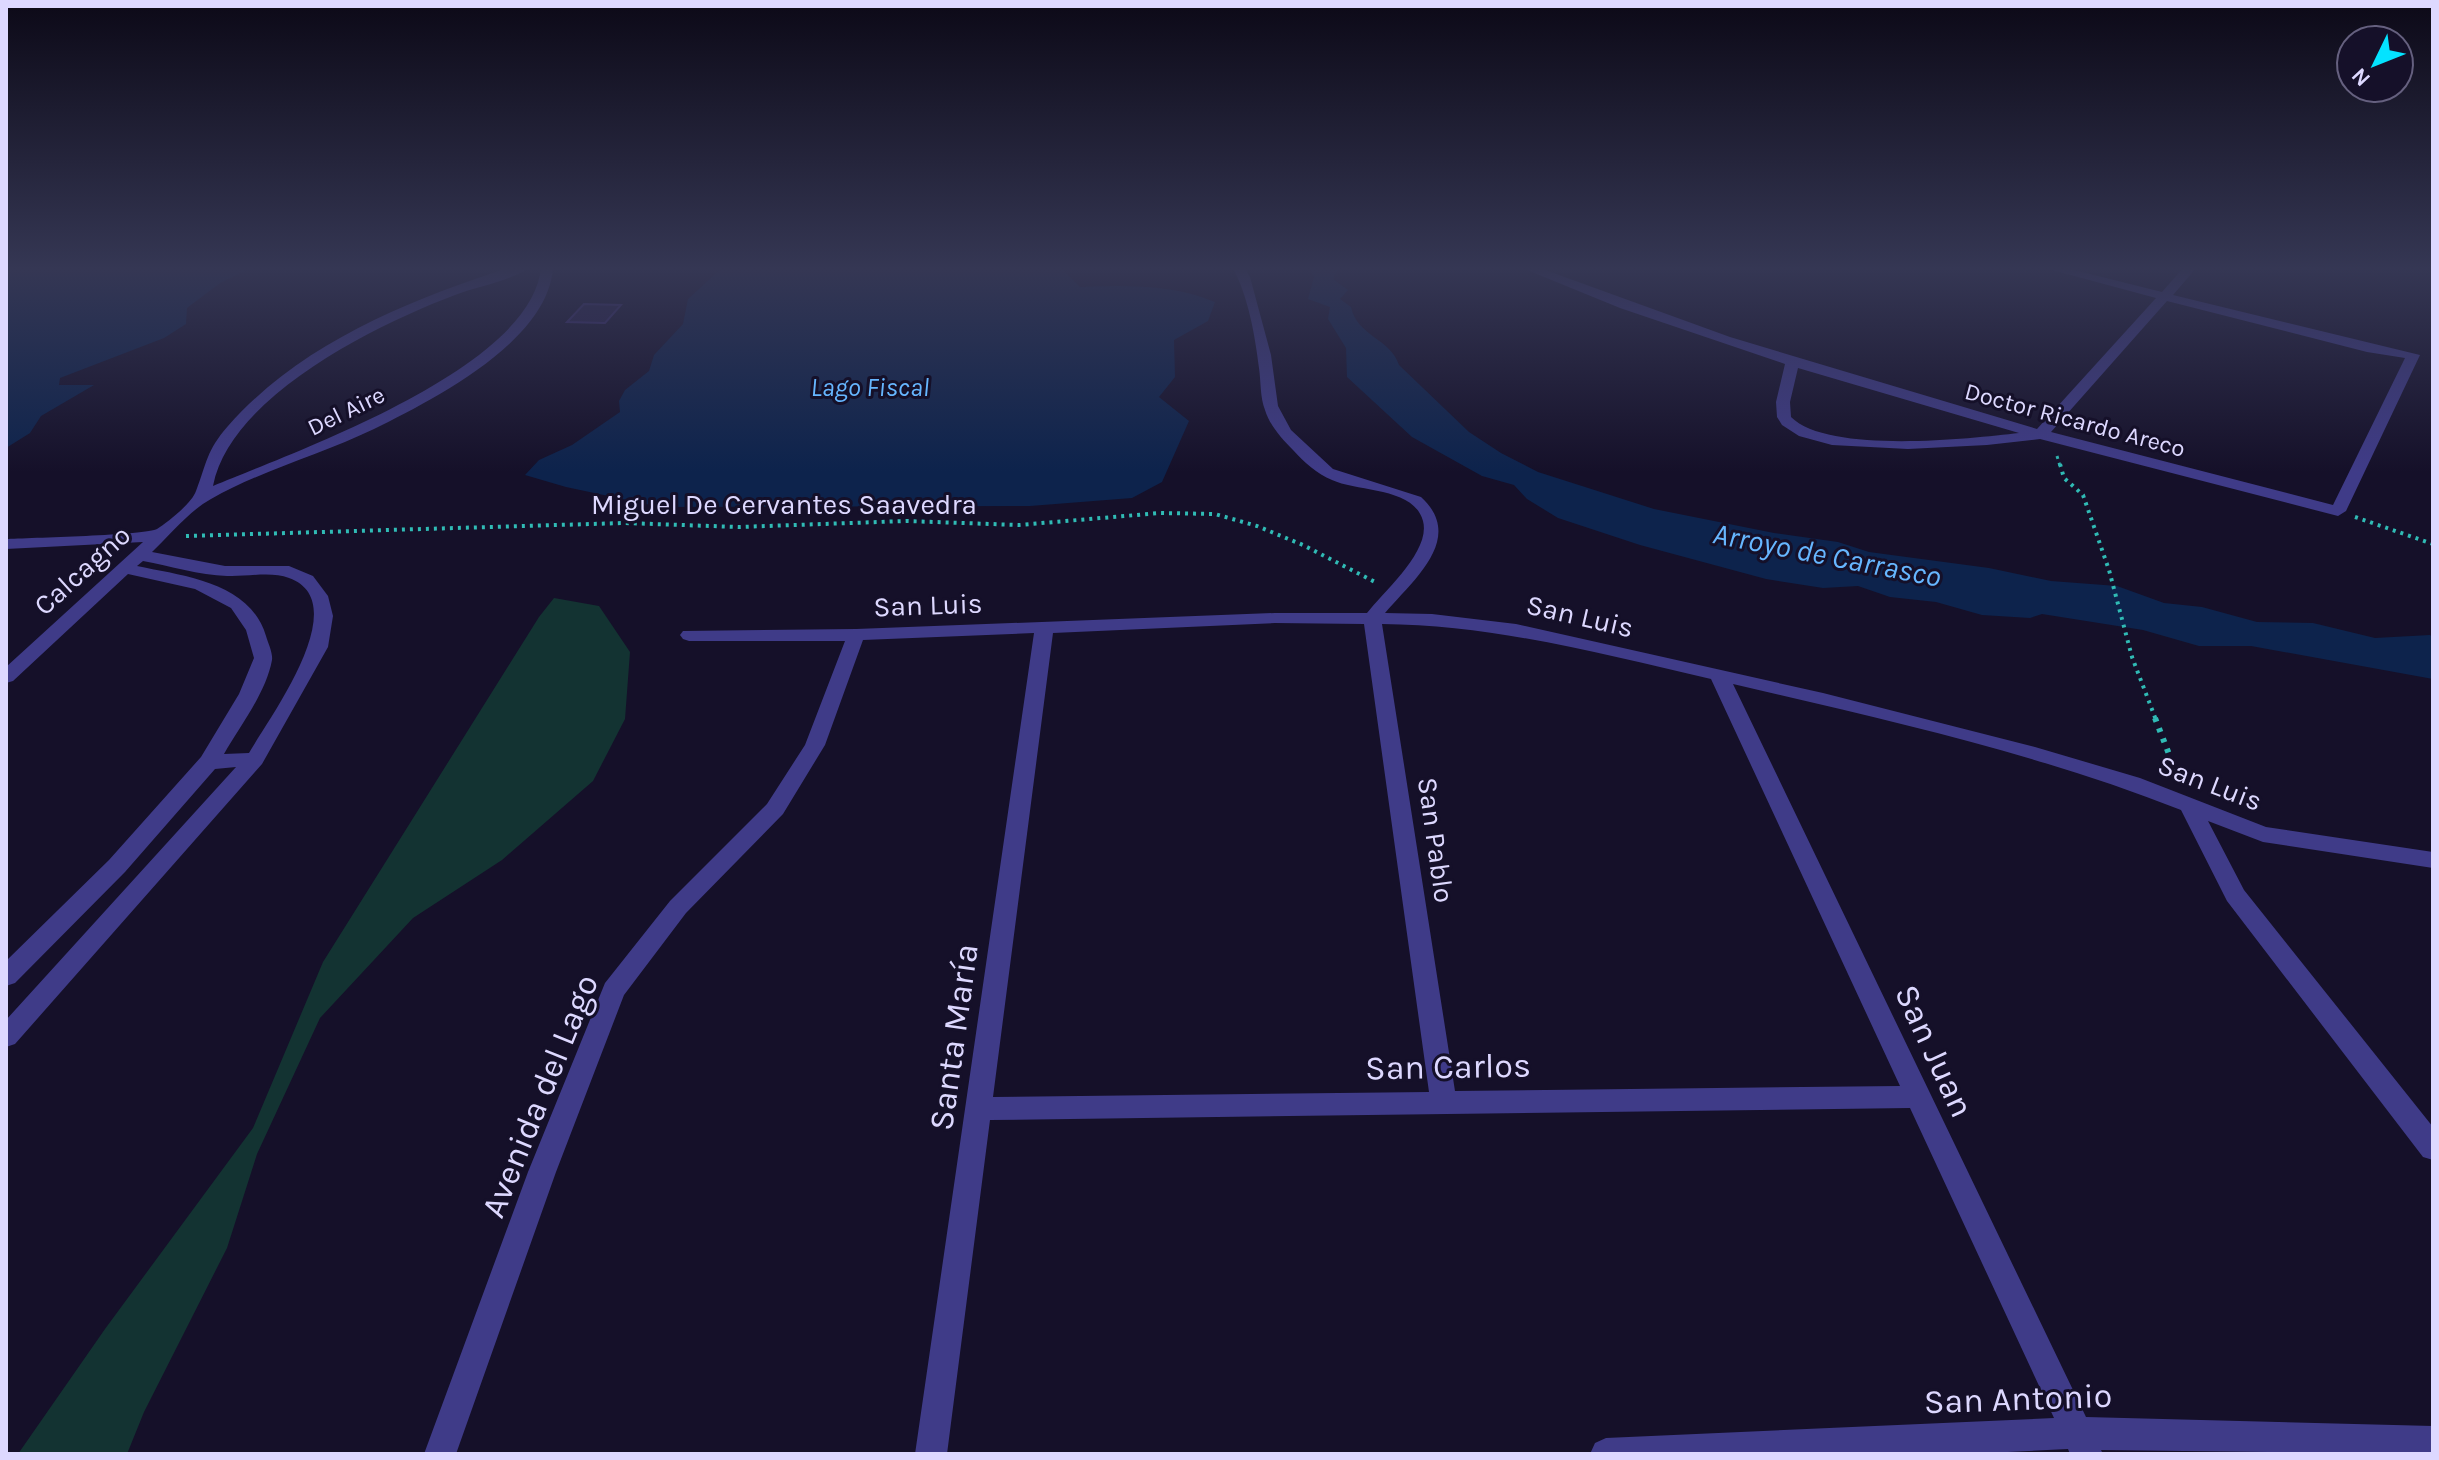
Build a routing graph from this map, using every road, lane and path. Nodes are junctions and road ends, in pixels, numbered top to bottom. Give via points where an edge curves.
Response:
1 (355, 335) edge
2 (511, 335) edge
3 (1258, 335) edge
4 (1712, 335) edge
5 (2130, 335) edge
6 (2320, 335) edge
7 (1792, 363) junction
8 (2041, 434) junction
9 (203, 496) junction
10 (2338, 511) junction
11 (160, 536) junction
12 (6, 544) edge
13 (2433, 544) edge
14 (133, 561) junction
15 (1392, 591) junction
16 (1372, 619) junction
17 (1044, 629) junction
18 (689, 635) dead end
19 (856, 635) junction
20 (1719, 676) junction
21 (6, 677) edge
22 (255, 759) junction
23 (209, 762) junction
24 (2190, 807) junction
25 (2433, 860) edge
26 (6, 976) edge
27 (6, 1037) edge
28 (1918, 1097) junction
29 (1444, 1103) junction
30 (978, 1109) junction
31 (2433, 1148) edge
32 (2433, 1442) edge
33 (2082, 1443) edge
34 (440, 1454) edge
35 (931, 1454) edge
36 (1606, 1454) edge

1 - 9 street via 271,392 233,428 212,461
2 - 9 street, Del Aire via 454,379 328,445
3 - 15 street via 1277,421 1328,472 1348,482 1403,493 1433,522 1431,546
4 - 7 street, Doctor Ricardo Areco
5 - 8 street
6 - 10 street via 2418,356
7 - 8 street, Doctor Ricardo Areco
7 - 8 street via 1782,413 1786,422 1808,436 1847,443 1979,443
8 - 10 street, Doctor Ricardo Areco
8 - 24 path via 2056,448 2064,478 2083,495 2132,657
9 - 11 street, Calcagno
10 - 13 path
11 - 12 street
11 - 14 street, Calcagno
11 - 15 path, Miguel De Cervantes Saavedra via 625,523 1019,525 1160,513 1215,514 1303,545
14 - 21 street, Calcagno
14 - 22 street via 225,571 289,571 307,580 319,596 324,616 319,647
14 - 23 street via 237,604 255,630 263,658 249,694
15 - 16 street
16 - 17 street, San Luis
16 - 20 street, San Luis via 1432,619 1516,629
16 - 29 street, San Pablo
17 - 19 street, San Luis
17 - 30 street, Santa María
18 - 19 street, San Luis
19 - 34 street, Avenida del Lago via 815,745 775,809 678,907 614,990
20 - 24 street, San Luis via 2035,754 2133,783
20 - 28 street, San Juan
22 - 23 street
22 - 27 street
23 - 26 street via 117,866
24 - 25 street, San Luis via 2263,834
24 - 31 street via 2235,895
28 - 29 street, San Carlos
28 - 33 street, San Juan
29 - 30 street, San Carlos
30 - 35 street, Santa María
32 - 33 street, San Antonio
33 - 36 street, San Antonio

